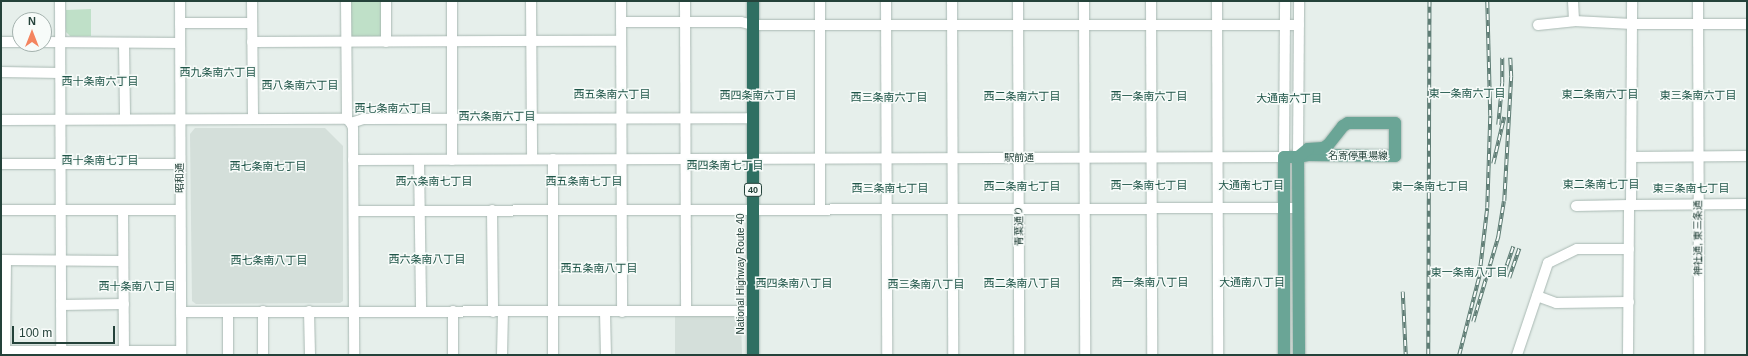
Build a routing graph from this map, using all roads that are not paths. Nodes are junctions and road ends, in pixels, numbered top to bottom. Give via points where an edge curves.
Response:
1 (60, 1) edge
2 (180, 1) edge
3 (252, 1) edge
4 (346, 1) edge
5 (386, 1) edge
6 (452, 1) edge
7 (531, 1) edge
8 (621, 1) edge
9 (685, 1) edge
10 (752, 1) edge
11 (820, 1) edge
12 (886, 1) edge
13 (952, 1) edge
14 (1018, 1) edge
15 (1084, 1) edge
16 (1151, 1) edge
17 (1217, 1) edge
18 (1285, 1) edge
19 (1298, 1) edge
20 (1573, 1) edge
21 (1632, 1) edge
22 (1698, 1) edge
23 (1574, 21) junction
24 (621, 22) junction
25 (685, 22) junction
26 (180, 23) junction
27 (252, 23) junction
28 (1538, 24) dead end
29 (1632, 24) junction
30 (1698, 24) junction
31 (1747, 24) edge
32 (753, 25) junction
33 (820, 25) junction
34 (886, 25) junction
35 (952, 25) junction
36 (1017, 25) junction
37 (1084, 25) junction
38 (1151, 25) junction
39 (1217, 25) junction
40 (1285, 25) junction
41 (1299, 25) junction
42 (621, 41) junction
43 (1, 42) edge
44 (12, 42) edge
45 (52, 42) edge
46 (60, 42) junction
47 (252, 42) junction
48 (346, 42) junction
49 (386, 42) junction
50 (452, 42) junction
51 (531, 42) junction
52 (124, 43) junction
53 (180, 43) junction
54 (1, 72) edge
55 (60, 73) junction
56 (532, 118) junction
57 (622, 118) junction
58 (685, 118) junction
59 (753, 118) junction
60 (125, 119) junction
61 (253, 119) junction
62 (452, 119) junction
63 (1, 120) edge
64 (60, 120) junction
65 (180, 120) junction
66 (349, 121) junction
67 (1747, 156) edge
68 (1284, 157) junction
69 (1298, 157) junction
70 (1632, 157) junction
71 (1698, 157) junction
72 (952, 158) junction
73 (1018, 158) junction
74 (1085, 158) junction
75 (1151, 158) junction
76 (1217, 158) junction
77 (532, 159) junction
78 (553, 159) junction
79 (622, 159) junction
80 (685, 159) junction
81 (753, 159) junction
82 (820, 159) junction
83 (887, 159) junction
84 (353, 160) junction
85 (419, 160) junction
86 (452, 160) junction
87 (60, 163) junction
88 (1, 164) edge
89 (180, 164) junction
90 (1747, 204) edge
91 (1630, 205) junction
92 (1576, 206) dead end
93 (1698, 206) junction
94 (1019, 208) junction
95 (1085, 208) junction
96 (1152, 208) junction
97 (1218, 208) junction
98 (1285, 208) junction
99 (1298, 208) junction
100 (820, 209) junction
101 (887, 209) junction
102 (952, 209) junction
103 (1, 210) edge
104 (60, 210) junction
105 (123, 210) junction
106 (180, 210) junction
107 (420, 210) junction
108 (492, 210) junction
109 (553, 210) junction
110 (622, 210) junction
111 (686, 210) junction
112 (753, 210) junction
113 (354, 211) junction
114 (1629, 249) junction
115 (3, 260) edge
116 (61, 260) junction
117 (123, 261) junction
118 (1537, 296) junction
119 (1629, 302) junction
120 (124, 304) junction
121 (61, 305) junction
122 (263, 311) junction
123 (309, 311) junction
124 (354, 311) junction
125 (421, 311) junction
126 (452, 311) junction
127 (686, 311) junction
128 (753, 311) junction
129 (181, 312) junction
130 (228, 312) junction
131 (498, 312) junction
132 (553, 312) junction
133 (605, 312) junction
134 (622, 312) junction
135 (4, 353) edge
136 (61, 353) edge
137 (124, 353) edge
138 (181, 353) edge
139 (228, 355) edge
140 (263, 355) edge
141 (310, 355) edge
142 (354, 355) edge
143 (453, 355) edge
144 (502, 355) edge
145 (553, 355) edge
146 (606, 355) edge
147 (753, 355) edge
148 (887, 355) edge
149 (953, 355) edge
150 (1020, 355) edge
151 (1085, 355) edge
152 (1152, 355) edge
153 (1218, 355) edge
154 (1284, 355) edge
155 (1299, 355) edge
156 (1517, 355) edge
157 (1621, 355) edge
158 (1628, 355) edge
159 (1699, 355) edge

1 - 46 street
2 - 26 street, 昭和通
3 - 27 street
4 - 48 street
5 - 49 street
6 - 50 street
7 - 51 street
8 - 24 street
9 - 25 street
10 - 32 highway, National Highway Route 40 / 40
11 - 33 street
12 - 34 street
13 - 35 street
14 - 36 street, 青葉通り
15 - 37 street
16 - 38 street
17 - 39 street
18 - 40 street
19 - 41 street
20 - 23 street
21 - 29 street
22 - 30 street, 神社通, 東三条通
23 - 28 street
23 - 29 street
24 - 25 street
24 - 42 street
25 - 32 street via 741,22
25 - 58 street
26 - 27 street
26 - 53 street, 昭和通
27 - 47 street
29 - 30 street
29 - 70 street
30 - 31 street
30 - 71 street, 神社通, 東三条通
32 - 33 street
32 - 59 highway, National Highway Route 40 / 40
33 - 34 street
33 - 82 street
34 - 35 street
34 - 83 street
35 - 36 street
35 - 72 street
36 - 37 street
36 - 73 street, 青葉通り
37 - 38 street
37 - 74 street
38 - 39 street
38 - 75 street
39 - 40 street
39 - 76 street
40 - 41 street
40 - 68 street
41 - 69 street
42 - 51 street
42 - 57 street
43 - 44 street
45 - 46 street
46 - 52 street
46 - 55 street
47 - 48 street
47 - 61 street
48 - 49 street
48 - 66 street
49 - 50 street
50 - 51 street
50 - 62 street
51 - 56 street
52 - 53 street
52 - 60 street
53 - 65 street, 昭和通
54 - 55 street
55 - 64 street
56 - 57 street
56 - 62 street
56 - 77 street
57 - 58 street
57 - 79 street
58 - 59 street
58 - 80 street
59 - 81 highway, National Highway Route 40 / 40
60 - 64 street
60 - 65 street
61 - 65 street
61 - 66 street
62 - 66 street
62 - 86 street
63 - 64 street
64 - 87 street
65 - 89 street, 昭和通
66 - 84 street via 353,128
67 - 71 street
68 - 69 main road, 名寄停車場線
68 - 76 street, 駅前通
68 - 98 main road
69 - 69 main road, 名寄停車場線 via 1308,149 1328,145 1348,123 1395,123 1395,156
69 - 99 main road
70 - 71 street
70 - 91 street
71 - 93 street, 神社通, 東三条通
72 - 73 street, 駅前通
72 - 83 street, 駅前通
72 - 102 street
73 - 74 street, 駅前通
73 - 94 street, 青葉通り
74 - 75 street, 駅前通
74 - 95 street
75 - 76 street, 駅前通
75 - 96 street
76 - 97 street
77 - 78 street, 駅前通
77 - 86 street, 駅前通
78 - 79 street, 駅前通
78 - 109 street
79 - 80 street, 駅前通
79 - 110 street
80 - 81 street, 駅前通
80 - 111 street
81 - 82 street, 駅前通
81 - 112 highway, National Highway Route 40 / 40
82 - 83 street, 駅前通
82 - 100 street
83 - 101 street
84 - 85 street, 駅前通
84 - 113 street
85 - 86 street, 駅前通
85 - 107 street
87 - 88 street
87 - 89 street
87 - 104 street
89 - 106 street, 昭和通
90 - 93 street
91 - 92 street
91 - 93 street
91 - 114 street
93 - 159 street, 神社通, 東三条通
94 - 95 street
94 - 102 street
94 - 150 street, 青葉通り
95 - 96 street
95 - 151 street
96 - 97 street
96 - 152 street
97 - 98 street
97 - 153 street
98 - 99 street
98 - 154 main road
99 - 155 main road
100 - 101 street
100 - 112 street
101 - 102 street
101 - 148 street
102 - 149 street
103 - 104 street
104 - 105 street
104 - 116 street
105 - 106 street
105 - 117 street
106 - 129 street, 昭和通
107 - 108 street
107 - 113 street
107 - 125 street
108 - 109 street
108 - 131 street
109 - 110 street
109 - 132 street
110 - 111 street
110 - 134 street
111 - 112 street
111 - 127 street
112 - 128 highway, National Highway Route 40 / 40
113 - 124 street
114 - 118 street via 1577,249 1548,263
114 - 119 street
115 - 116 street
115 - 135 street
116 - 117 street
116 - 121 street
117 - 120 street
118 - 119 street via 1556,303
118 - 156 street
119 - 158 street
120 - 121 street
120 - 137 street
121 - 136 street
122 - 123 street
122 - 130 street
122 - 140 street
123 - 124 street
123 - 141 street
124 - 125 street
124 - 142 street
125 - 126 street
126 - 131 street
126 - 143 street
127 - 128 street
127 - 134 street
128 - 147 highway, National Highway Route 40 / 40
129 - 130 street
129 - 138 street, 昭和通
130 - 139 street
131 - 132 street
131 - 144 street
132 - 133 street
132 - 145 street
133 - 134 street
133 - 146 street
135 - 136 street
136 - 137 street
137 - 138 street
157 - 158 street

